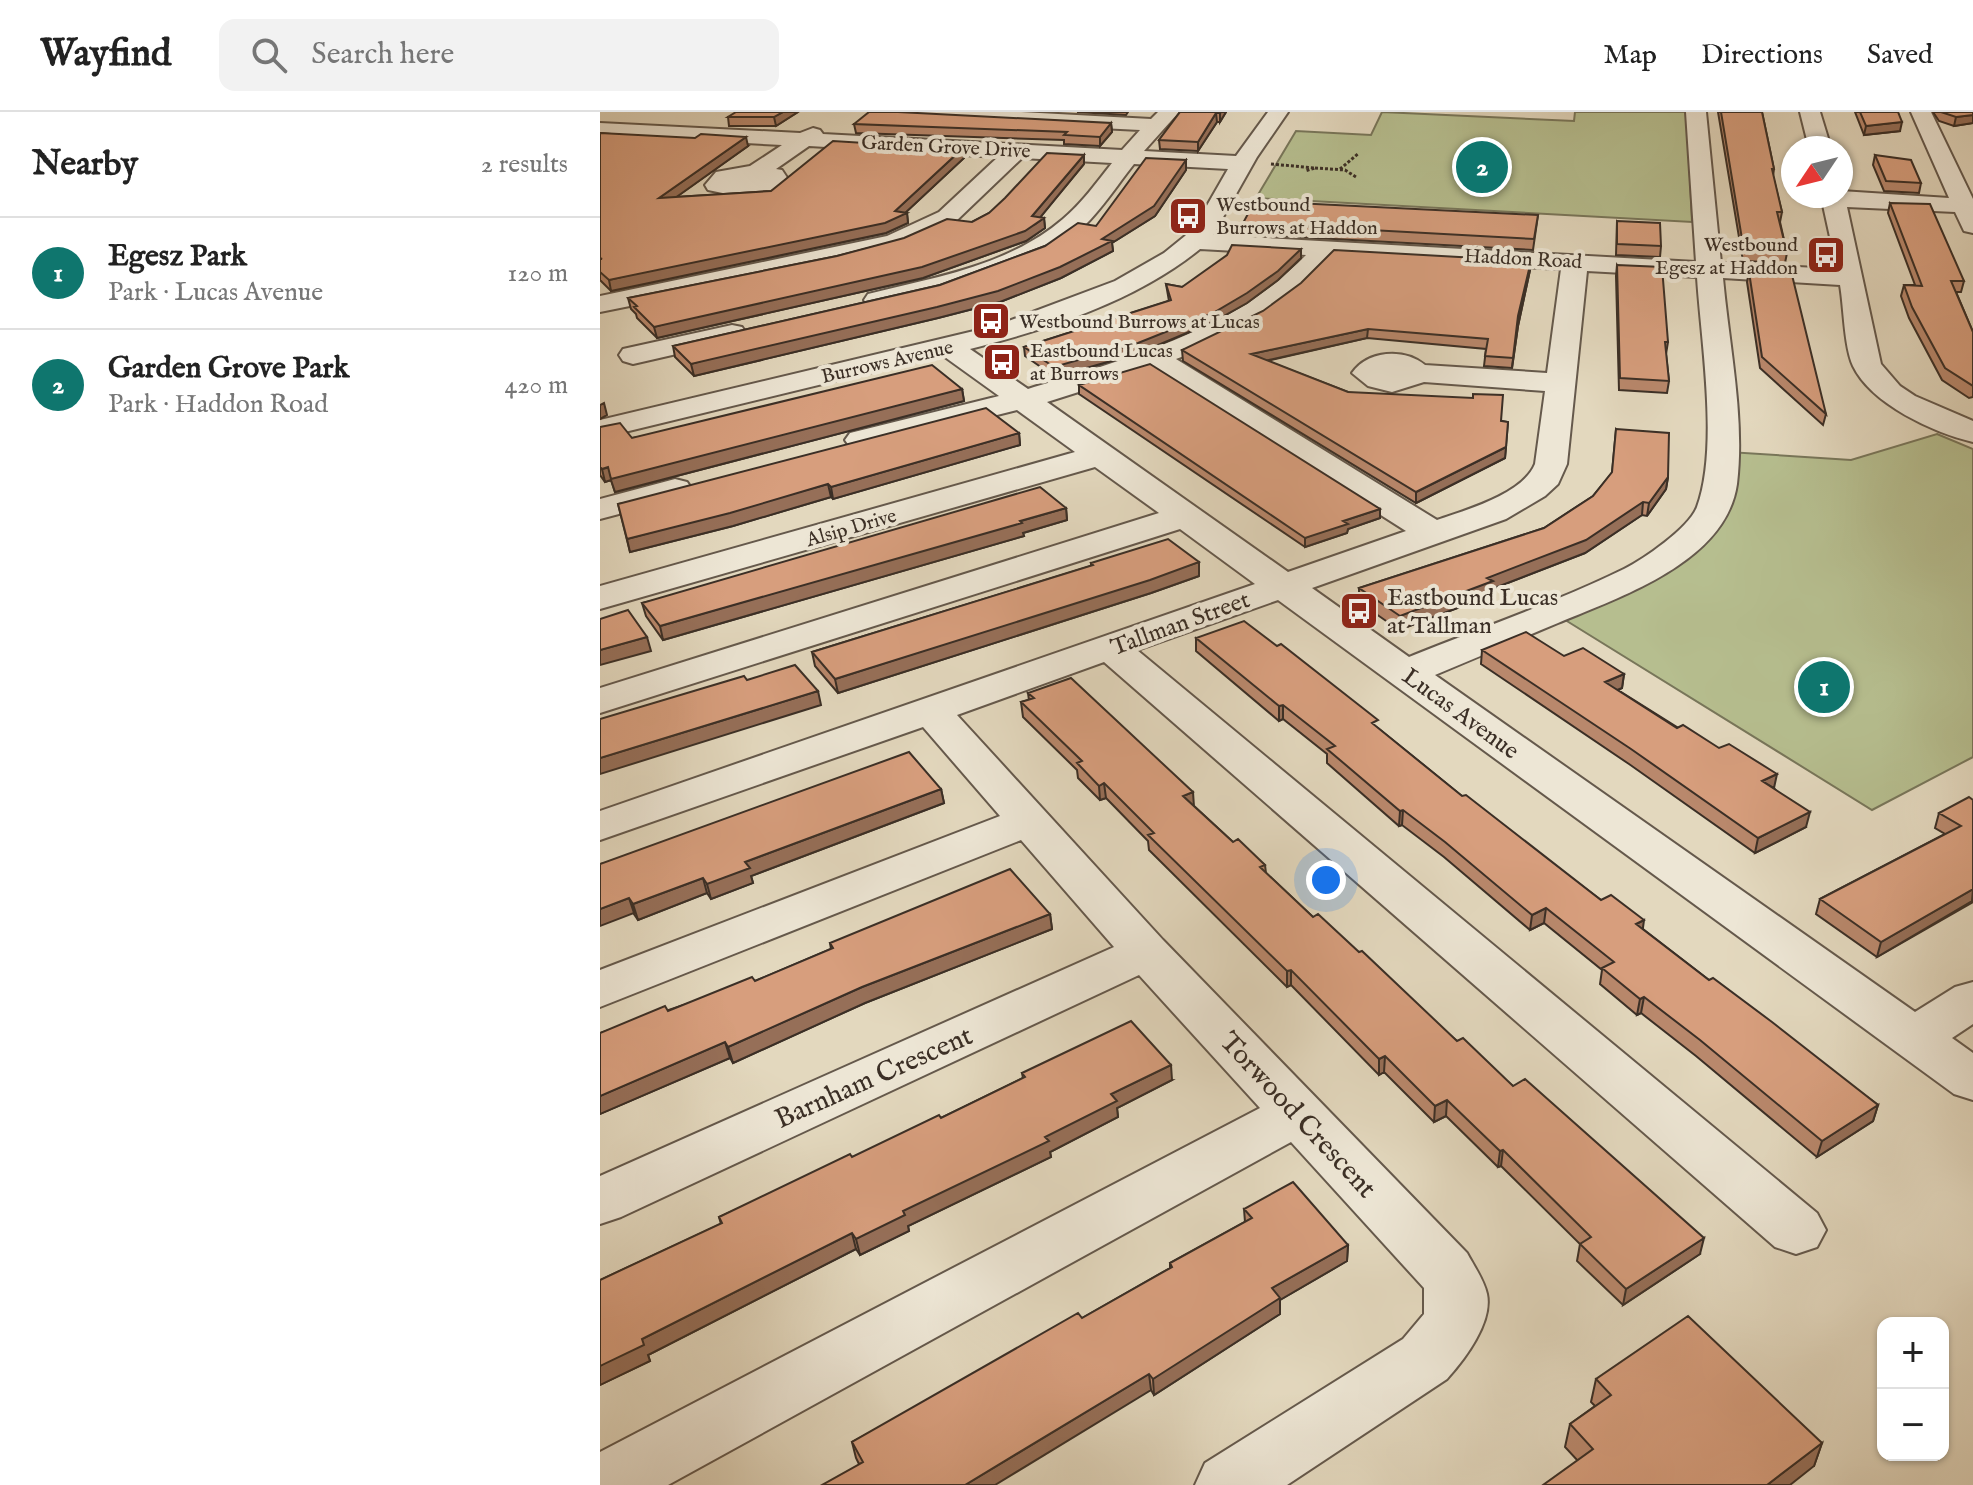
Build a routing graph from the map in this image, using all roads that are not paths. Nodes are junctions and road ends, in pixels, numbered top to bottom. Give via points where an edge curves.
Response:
1 (900, 112) edge
2 (1278, 112) edge
3 (1696, 112) edge
4 (1810, 112) edge
5 (1921, 112) edge
6 (1163, 118) edge
7 (835, 119) dead end
8 (600, 129) edge
9 (1817, 136) edge
10 (806, 139) junction
11 (1018, 150) junction
12 (1129, 156) junction
13 (1243, 163) junction
14 (756, 172) dead end
15 (1853, 200) edge
16 (1836, 208) edge
17 (1970, 212) edge
18 (1194, 241) junction
19 (1328, 247) junction
20 (1575, 261) junction
21 (1708, 270) junction
22 (1852, 278) junction
23 (600, 304) edge
24 (858, 304) edge
25 (600, 323) edge
26 (753, 328) edge
27 (948, 346) junction
28 (1154, 358) junction
29 (650, 371) junction
30 (1417, 373) dead end
31 (1559, 383) junction
32 (1021, 398) junction
33 (688, 408) junction
34 (600, 429) edge
35 (1973, 433) edge
36 (839, 446) edge
37 (1101, 455) junction
38 (704, 482) edge
39 (600, 509) edge
40 (1185, 516) junction
41 (1435, 534) junction
42 (1284, 586) junction
43 (600, 598) edge
44 (1111, 648) junction
45 (1405, 673) junction
46 (600, 701) edge
47 (930, 710) junction
48 (1027, 822) junction
49 (600, 826) edge
50 (1146, 952) junction
51 (600, 989) edge
52 (1973, 1000) edge
53 (1914, 1037) junction
54 (1973, 1080) edge
55 (1299, 1113) junction
56 (600, 1201) edge
57 (1796, 1230) dead end
58 (603, 1485) edge
59 (1229, 1485) edge

1 - 6 street
2 - 13 street, Burrows Avenue
3 - 21 street
4 - 9 street
5 - 17 street
6 - 12 street
7 - 10 street
8 - 10 street, Garden Grove Drive
10 - 11 street, Garden Grove Drive
10 - 14 street
11 - 12 street, Garden Grove Drive
11 - 23 street via 947,217 896,241
12 - 13 street, Garden Grove Drive
12 - 24 street via 1073,223 1036,249 932,287
13 - 18 street, Burrows Avenue
15 - 17 street
16 - 22 street
18 - 19 street, Haddon Road
18 - 27 street, Burrows Avenue via 1143,277 1096,299
19 - 20 street, Haddon Road
19 - 28 street via 1313,268 1263,305
20 - 21 street, Haddon Road
20 - 31 street, Tallman Street
21 - 22 street, Haddon Road
21 - 45 street via 1722,425 1720,485 1712,512 1696,534 1639,576
22 - 35 street via 1867,365 1876,379 1904,402
25 - 29 street
26 - 29 street
27 - 32 street, Lucas Avenue
27 - 33 street, Burrows Avenue
28 - 32 street
28 - 41 street
29 - 33 street
30 - 31 street
31 - 41 street, Tallman Street via 1546,477 1516,502
32 - 36 street
32 - 37 street, Lucas Avenue
33 - 34 street, Burrows Avenue
37 - 40 street, Lucas Avenue
37 - 43 street, Alsip Drive
38 - 39 street
40 - 42 street, Lucas Avenue
40 - 46 street
41 - 42 street, Tallman Street
42 - 44 street, Tallman Street
42 - 45 street, Lucas Avenue
44 - 47 street, Tallman Street
44 - 57 street
45 - 53 street, Lucas Avenue
47 - 48 street, Torwood Crescent
47 - 49 street, Tallman Street
48 - 50 street, Torwood Crescent
48 - 51 street
50 - 55 street, Torwood Crescent
50 - 56 street, Barnham Crescent
52 - 53 street
53 - 54 street, Lucas Avenue
55 - 58 street
55 - 59 street, Torwood Crescent via 1446,1271 1457,1294 1443,1341 1425,1359

